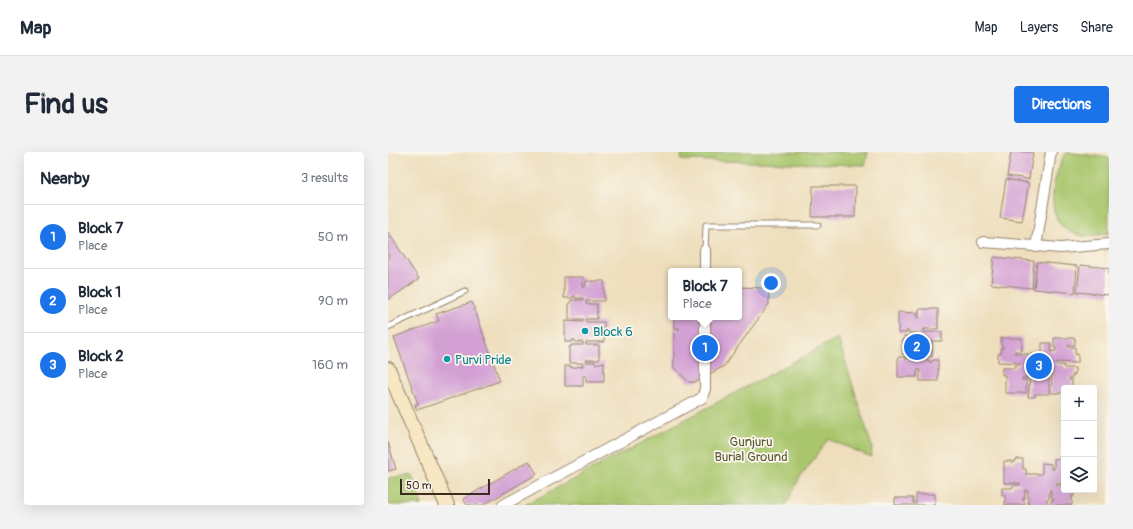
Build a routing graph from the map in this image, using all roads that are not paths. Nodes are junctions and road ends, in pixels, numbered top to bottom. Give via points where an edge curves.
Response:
1 (1051, 152) edge
2 (818, 225) dead end
3 (983, 242) dead end
4 (1109, 244) edge
5 (1036, 247) junction
6 (706, 250) joint
7 (705, 268) edge
8 (465, 291) dead end
9 (705, 320) edge
10 (388, 327) edge
11 (388, 368) edge
12 (447, 505) edge
13 (503, 505) edge

1 - 5 street
2 - 6 lane via 706,225
3 - 5 street
4 - 5 street
6 - 7 street
8 - 10 lane
9 - 13 street via 705,389 702,398
11 - 12 street

